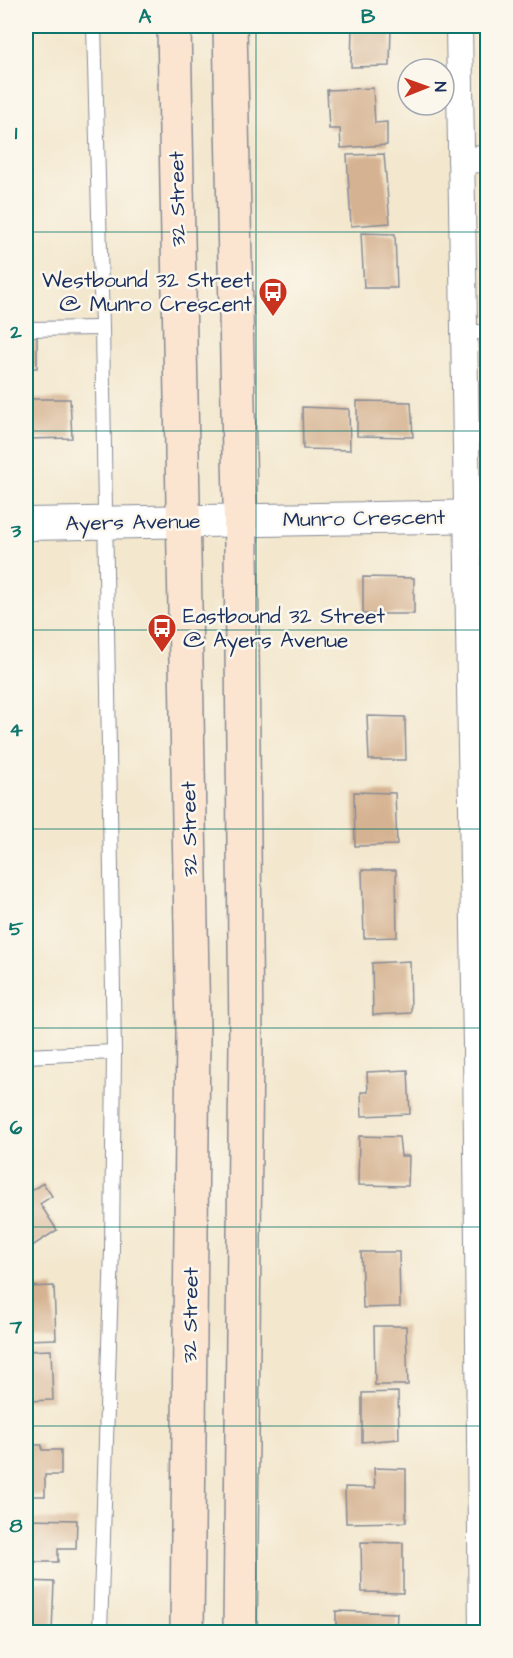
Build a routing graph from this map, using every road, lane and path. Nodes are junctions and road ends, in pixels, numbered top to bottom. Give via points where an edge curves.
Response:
1 (94, 26) edge
2 (174, 26) edge
3 (230, 26) edge
4 (459, 26) edge
5 (488, 159) edge
6 (462, 160) junction
7 (102, 328) junction
8 (26, 329) edge
9 (476, 332) edge
10 (478, 516) edge
11 (240, 520) junction
12 (183, 521) junction
13 (105, 523) junction
14 (26, 524) edge
15 (479, 700) edge
16 (481, 873) edge
17 (482, 1047) edge
18 (114, 1052) junction
19 (26, 1056) edge
20 (483, 1229) edge
21 (100, 1632) edge
22 (187, 1632) edge
23 (240, 1632) edge
24 (482, 1632) edge

1 - 7 lane
2 - 12 main road, 32 Street
3 - 11 main road
4 - 6 street
5 - 6 street
6 - 9 street
7 - 8 lane
7 - 13 lane
9 - 10 street
10 - 11 street, Munro Crescent
10 - 15 street
11 - 12 street, Ayers Avenue
11 - 23 main road via 246,1041
12 - 13 street, Ayers Avenue
12 - 22 main road, 32 Street via 194,1032
13 - 14 street, Ayers Avenue
13 - 18 lane
15 - 16 street
16 - 17 street
17 - 20 street
18 - 19 lane
18 - 21 lane
20 - 24 street

